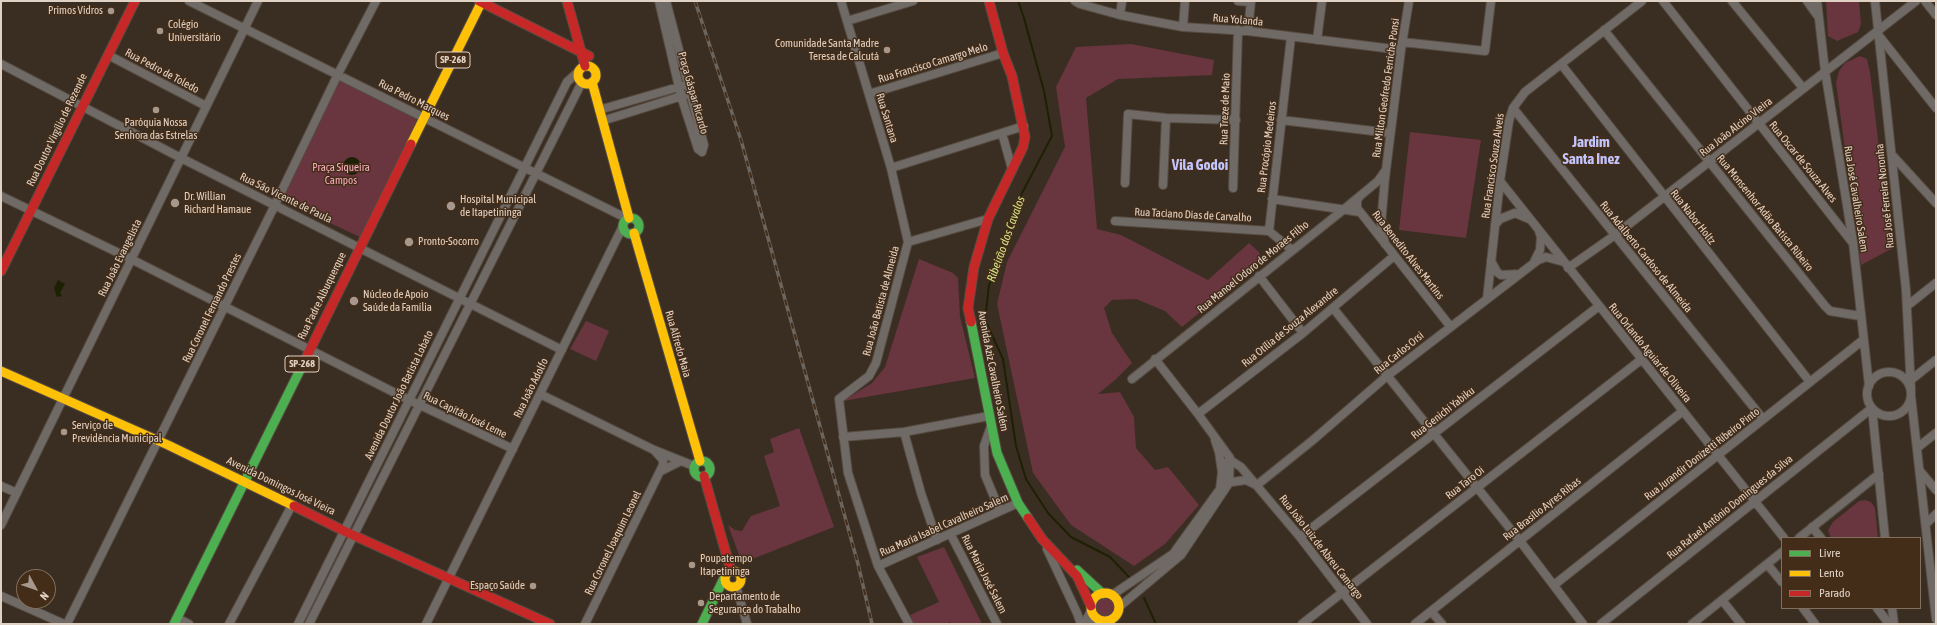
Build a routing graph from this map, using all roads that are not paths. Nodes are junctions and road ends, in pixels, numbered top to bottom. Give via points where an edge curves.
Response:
1 (135, 1) edge
2 (189, 1) edge
3 (258, 1) edge
4 (376, 1) edge
5 (481, 1) edge
6 (567, 1) edge
7 (659, 1) edge
8 (666, 1) edge
9 (841, 1) edge
10 (913, 1) edge
11 (989, 1) edge
12 (1075, 1) edge
13 (1122, 1) edge
14 (1185, 1) edge
15 (1238, 1) edge
16 (1322, 1) edge
17 (1409, 1) edge
18 (1491, 1) edge
19 (1642, 1) edge
20 (1663, 1) edge
21 (1732, 1) edge
22 (1807, 1) edge
23 (1817, 1) edge
24 (1875, 1) edge
25 (1916, 1) edge
26 (1925, 1) edge
27 (1251, 2) edge
28 (1120, 15) junction
29 (1936, 15) edge
30 (1817, 16) junction
31 (847, 21) junction
32 (1183, 27) junction
33 (244, 28) junction
34 (1238, 30) junction
35 (1604, 30) junction
36 (1248, 31) junction
37 (1879, 34) junction
38 (1291, 37) junction
39 (1317, 40) junction
40 (1402, 46) junction
41 (1003, 53) junction
42 (586, 54) junction
43 (108, 55) junction
44 (1, 64) edge
45 (1561, 64) junction
46 (586, 69) junction
47 (1825, 71) junction
48 (338, 74) junction
49 (582, 82) junction
50 (592, 82) junction
51 (688, 84) junction
52 (678, 87) junction
53 (1803, 88) junction
54 (691, 93) junction
55 (869, 94) junction
56 (681, 96) junction
57 (206, 106) junction
58 (82, 107) junction
59 (1513, 108) junction
60 (1936, 108) edge
61 (599, 110) junction
62 (425, 118) junction
63 (1166, 118) junction
64 (1236, 120) junction
65 (1281, 120) junction
66 (602, 121) junction
67 (1758, 124) junction
68 (1024, 126) junction
69 (1002, 133) junction
70 (1390, 133) junction
71 (1892, 155) junction
72 (181, 158) junction
73 (1710, 162) junction
74 (525, 167) junction
75 (891, 168) junction
76 (1012, 169) junction
77 (536, 173) junction
78 (1385, 178) junction
79 (1500, 181) junction
80 (1125, 183) dead end
81 (1374, 183) junction
82 (1163, 185) dead end
83 (1233, 188) dead end
84 (1361, 195) junction
85 (1, 196) edge
86 (1664, 198) junction
87 (1272, 199) junction
88 (1936, 202) edge
89 (275, 204) junction
90 (1382, 209) junction
91 (31, 210) junction
92 (1343, 210) junction
93 (1360, 212) junction
94 (988, 219) junction
95 (1531, 220) junction
96 (627, 221) junction
97 (1366, 221) junction
98 (1115, 222) dead end
99 (1495, 225) junction
100 (1538, 229) junction
101 (1269, 231) junction
102 (634, 233) junction
103 (1615, 235) junction
104 (908, 242) junction
105 (1853, 242) junction
106 (1384, 244) junction
107 (360, 247) junction
108 (1292, 250) junction
109 (1394, 256) junction
110 (131, 259) junction
111 (1491, 261) junction
112 (1533, 264) junction
113 (1566, 265) junction
114 (1, 271) edge
115 (1521, 273) junction
116 (1259, 276) junction
117 (1936, 283) edge
118 (459, 298) junction
119 (1487, 299) junction
120 (470, 304) junction
121 (1599, 306) junction
122 (1907, 306) junction
123 (224, 307) junction
124 (1333, 308) junction
125 (1860, 316) junction
126 (1450, 326) junction
127 (1303, 333) junction
128 (1863, 340) junction
129 (309, 350) junction
130 (562, 350) junction
131 (1155, 359) junction
132 (1642, 359) junction
133 (1936, 360) edge
134 (1, 371) edge
135 (1387, 376) junction
136 (1132, 379) dead end
137 (1912, 379) junction
138 (1810, 382) junction
139 (1869, 386) junction
140 (1911, 393) junction
141 (540, 394) junction
142 (63, 399) junction
143 (409, 400) junction
144 (420, 405) junction
145 (1872, 408) junction
146 (1683, 411) junction
147 (1198, 414) junction
148 (1763, 420) junction
149 (990, 421) junction
150 (904, 432) junction
151 (1936, 433) edge
152 (1213, 434) junction
153 (1434, 434) junction
154 (843, 437) junction
155 (158, 441) junction
156 (1917, 448) junction
157 (512, 449) junction
158 (654, 450) junction
159 (1718, 455) junction
160 (1230, 460) junction
161 (681, 461) junction
162 (697, 464) junction
163 (1920, 470) junction
164 (661, 471) junction
165 (1879, 474) junction
166 (1225, 475) junction
167 (704, 476) junction
168 (244, 481) junction
169 (1257, 485) junction
170 (1, 486) edge
171 (1477, 488) junction
172 (1936, 490) edge
173 (17, 493) junction
174 (1755, 502) junction
175 (1018, 503) junction
176 (292, 505) junction
177 (1000, 512) junction
178 (1936, 514) edge
179 (1926, 524) junction
180 (1, 525) edge
181 (1812, 527) junction
182 (344, 531) junction
183 (354, 535) junction
184 (951, 535) junction
185 (1041, 537) junction
186 (1300, 537) junction
187 (1783, 537) edge
188 (1800, 537) edge
189 (1820, 537) edge
190 (1885, 537) edge
191 (938, 540) junction
192 (1520, 541) junction
193 (1781, 553) edge
194 (1767, 564) junction
195 (878, 566) junction
196 (728, 574) junction
197 (449, 578) junction
198 (1781, 581) edge
199 (736, 586) junction
200 (1554, 586) junction
201 (1343, 592) junction
202 (1107, 594) junction
203 (1, 596) edge
204 (1722, 600) junction
205 (1091, 608) junction
206 (1804, 609) edge
207 (1878, 609) edge
208 (1892, 609) edge
209 (1431, 611) junction
210 (1117, 616) edge
211 (1936, 619) edge
212 (175, 621) edge
213 (1103, 622) edge
214 (65, 624) edge
215 (189, 624) edge
216 (229, 624) edge
217 (298, 624) edge
218 (309, 624) edge
219 (426, 624) edge
220 (550, 624) edge
221 (585, 624) edge
222 (702, 624) edge
223 (747, 624) edge
224 (909, 624) edge
225 (997, 624) edge
226 (1080, 624) edge
227 (1084, 624) edge
228 (1090, 624) edge
229 (1302, 624) edge
230 (1367, 624) edge
231 (1415, 624) edge
232 (1442, 624) edge
233 (1583, 624) edge
234 (1601, 624) edge
235 (1692, 624) edge
236 (1741, 624) edge
237 (1816, 624) edge
238 (1889, 624) edge
239 (1894, 624) edge

1 - 43 main road, Rua Doutor Virgílio de Rezende
2 - 33 street, Rua Pedro Marques
3 - 33 street, Rua João Evangelista
4 - 48 street, Rua Coronel Fernando Prestes
5 - 42 main road
5 - 62 main road, Rua Padre Albuquerque / SP-268
6 - 42 main road
7 - 52 street, Praça Gáspar Ricardo
8 - 51 street, Praça Gáspar Ricardo
9 - 31 street, Rua Santana
10 - 31 street
11 - 41 main road, Avenida Aziz Cavalheiro Salém
12 - 28 street, Rua Yolanda
13 - 28 street
14 - 32 street
15 - 27 street
16 - 39 street
17 - 40 street, Rua Milton Geofredo Ferriche Ponsi
18 - 40 street, Rua Yolanda via 1485,51
19 - 35 street, Rua Francisco Souza Alveis
20 - 67 street, Rua Oscar de Souza Alves
21 - 53 street
22 - 30 street, Rua José Cavalheiro Salem
23 - 30 street, Rua José Cavalheiro Salem
24 - 37 street, Rua José Ferreira Noronha
25 - 37 street, Rua João Alcino Vieira
26 - 29 street
27 - 36 street
28 - 32 street, Rua Yolanda
30 - 47 street, Rua José Cavalheiro Salem
31 - 55 street, Rua Santana
32 - 34 street, Rua Yolanda
33 - 48 street, Rua Pedro Marques
33 - 57 street, Rua João Evangelista
34 - 36 street, Rua Yolanda
34 - 64 street, Rua Treze de Maio
35 - 45 street, Rua Francisco Souza Alveis
35 - 73 street, Rua Monsenhor Adão Batista Ribeiro
36 - 38 street, Rua Yolanda
37 - 47 street, Rua João Alcino Vieira
37 - 60 street
37 - 71 street, Rua José Ferreira Noronha
38 - 39 street, Rua Yolanda
38 - 65 street, Rua Procópio Medeiros
39 - 40 street, Rua Yolanda
40 - 70 street, Rua Milton Geofredo Ferriche Ponsi
41 - 55 street, Rua Francisco Camargo Melo
41 - 68 main road, Avenida Aziz Cavalheiro Salém via 1012,76
42 - 46 main road
43 - 57 street, Rua Pedro de Toledo
43 - 58 main road, Rua Doutor Virgílio de Rezende
44 - 58 street, Rua São Vicente de Paula
45 - 59 street, Rua Francisco Souza Alveis via 1525,92
45 - 86 street, Rua Nabor Holtz
46 - 49 main road via 578,77
46 - 50 main road via 595,77
46 - 74 street, Avenida Doutor João Batista Lobato via 567,82
47 - 53 street, Rua João Alcino Vieira
47 - 105 street, Rua José Cavalheiro Salem
48 - 62 street, Rua Pedro Marques
48 - 89 street, Rua Coronel Fernando Prestes
49 - 50 main road
49 - 77 street, Avenida Doutor João Batista Lobato
50 - 61 main road
51 - 52 street
51 - 54 street, Praça Gáspar Ricardo
52 - 56 street, Praça Gáspar Ricardo
52 - 61 street
53 - 67 street, Rua João Alcino Vieira
54 - 56 street
54 - 56 street, Praça Gáspar Ricardo via 704,145 702,152 698,149
55 - 75 street, Rua Santana
56 - 66 street
57 - 72 street, Rua João Evangelista
58 - 72 street, Rua São Vicente de Paula
58 - 91 main road, Rua Doutor Virgílio de Rezende
59 - 79 street, Rua Francisco Souza Alveis
59 - 103 street, Rua Adalberto Cardoso de Almeida
61 - 66 main road
62 - 74 street, Rua Pedro Marques
62 - 107 main road, Rua Padre Albuquerque / SP-268
63 - 64 street
63 - 80 street via 1128,114
63 - 82 street
64 - 83 street, Rua Treze de Maio
65 - 70 street
65 - 87 street, Rua Procópio Medeiros
66 - 96 main road
67 - 73 street, Rua João Alcino Vieira
67 - 105 street, Rua Oscar de Souza Alves
68 - 69 street
68 - 76 main road, Avenida Aziz Cavalheiro Salém via 1023,147
69 - 75 street
69 - 76 street
70 - 78 street, Rua Milton Geofredo Ferriche Ponsi
71 - 88 street
71 - 122 street, Rua José Ferreira Noronha
72 - 89 street, Rua São Vicente de Paula
72 - 110 street, Rua João Evangelista
73 - 86 street, Rua João Alcino Vieira
73 - 125 street, Rua Monsenhor Adão Batista Ribeiro via 1825,306 1830,311
74 - 77 street, Rua Pedro Marques
74 - 118 street, Avenida Doutor João Batista Lobato
75 - 104 street, Rua Santana
76 - 94 main road, Avenida Aziz Cavalheiro Salém
77 - 96 street, Rua Pedro Marques
77 - 120 street, Avenida Doutor João Batista Lobato
78 - 81 street, Rua Manoel Odoro de Moraes Filho
78 - 81 street
78 - 90 street, Rua Milton Geofredo Ferriche Ponsi
79 - 95 street, Rua Orlando Aguiar de Oliveira
79 - 99 street, Rua Francisco Souza Alveis
81 - 84 street, Rua Manoel Odoro de Moraes Filho
84 - 92 street, Rua Manoel Odoro de Moraes Filho
84 - 93 street, Rua Benedito Alves Martins via 1356,205
85 - 91 street, Rua Capitão José Leme
86 - 103 street, Rua João Alcino Vieira
86 - 138 street, Rua Nabor Holtz
87 - 92 street
87 - 101 street, Rua Procópio Medeiros
89 - 107 street, Rua São Vicente de Paula
89 - 123 street, Rua Coronel Fernando Prestes
90 - 97 street via 1375,218
90 - 106 street, Rua Milton Geofredo Ferriche Ponsi
91 - 110 street, Rua Capitão José Leme
91 - 114 main road, Rua Doutor Virgílio de Rezende
92 - 93 street
92 - 108 street, Rua Manoel Odoro de Moraes Filho
93 - 97 street, Rua Benedito Alves Martins
94 - 104 street
94 - 149 main road, Avenida Aziz Cavalheiro Salém via 974,268 968,308
95 - 99 street via 1515,213 1500,219
95 - 100 street, Rua Orlando Aguiar de Oliveira
96 - 102 main road via 624,230 628,234
96 - 102 main road via 633,218 639,223 639,229
96 - 130 street, Rua João Adolfo
97 - 106 street, Rua Benedito Alves Martins
98 - 101 street, Rua Taciano Dias de Carvalho
99 - 111 street, Rua Francisco Souza Alveis
100 - 112 street via 1541,236 1540,250
100 - 113 street, Rua Orlando Aguiar de Oliveira
101 - 108 street
102 - 162 main road, Rua Alfredo Maia
103 - 113 street, Rua João Alcino Vieira
103 - 148 street, Rua Adalberto Cardoso de Almeida
104 - 154 street, Rua João Batista de Almeida via 876,363 869,376 839,399
105 - 125 street, Rua José Cavalheiro Salem
106 - 109 street, Rua Benedito Alves Martins
107 - 118 street, Rua São Vicente de Paula
107 - 129 main road, Rua Padre Albuquerque / SP-268
108 - 116 street, Rua Manoel Odoro de Moraes Filho
109 - 124 street, Rua Otília de Souza Alexandre
109 - 126 street, Rua Benedito Alves Martins
110 - 123 street, Rua Capitão José Leme
110 - 142 street, Rua João Evangelista
111 - 115 street via 1501,275
111 - 119 street, Rua Francisco Souza Alveis
112 - 113 street, Rua Carlos Orsi via 1546,257
112 - 115 street, Rua Carlos Orsi
113 - 121 street, Rua Orlando Aguiar de Oliveira
115 - 119 street, Rua Carlos Orsi
116 - 127 street
116 - 131 street, Rua Manoel Odoro de Moraes Filho
117 - 122 street
118 - 120 street, Rua São Vicente de Paula
118 - 143 street, Avenida Doutor João Batista Lobato
119 - 126 street, Rua Carlos Orsi
120 - 130 street, Rua São Vicente de Paula
120 - 144 street, Avenida Doutor João Batista Lobato
121 - 132 street, Rua Orlando Aguiar de Oliveira
121 - 153 street, Rua Genichi Yabiku
122 - 137 street, Rua José Ferreira Noronha
123 - 129 street, Rua Capitão José Leme
123 - 155 street, Rua Coronel Fernando Prestes
124 - 127 street, Rua Otília de Souza Alexandre
124 - 135 street
125 - 128 street, Rua José Cavalheiro Salem
126 - 135 street, Rua Carlos Orsi
127 - 147 street, Rua Otília de Souza Alexandre
128 - 138 street, Rua Jurandir Donizetti Ribeiro Pinto
128 - 139 street, Rua José Cavalheiro Salem
129 - 143 street, Rua Capitão José Leme
129 - 168 main road, Rua Padre Albuquerque / SP-268
130 - 141 street, Rua João Adolfo
131 - 136 street, Rua Manoel Odoro de Moraes Filho
131 - 147 street, Rua João Luiz de Abreu Camargo
132 - 146 street, Rua Orlando Aguiar de Oliveira
132 - 171 street, Rua Taro Oi
133 - 137 street
134 - 142 main road, Avenida Domingos José Vieira
135 - 153 street
135 - 169 street, Rua Carlos Orsi
137 - 140 street, Rua José Ferreira Noronha
138 - 148 street, Rua Jurandir Donizetti Ribeiro Pinto
139 - 140 street via 1878,376 1894,373 1905,379
139 - 145 street via 1868,399
140 - 145 street via 1905,410 1894,416 1882,415
140 - 156 street, Rua José Ferreira Noronha
141 - 157 street, Rua João Adolfo
141 - 158 street
142 - 155 main road, Avenida Domingos José Vieira
142 - 173 street, Rua João Evangelista
143 - 144 street, Rua Capitão José Leme
143 - 182 street, Avenida Doutor João Batista Lobato
144 - 157 street, Rua Capitão José Leme
144 - 183 street, Avenida Doutor João Batista Lobato
145 - 165 street
145 - 174 street, Rua Rafael Antônio Domingues da Silva
146 - 159 street, Rua Orlando Aguiar de Oliveira
146 - 192 street, Rua Brasílio Ayres Ribas
147 - 152 street, Rua João Luiz de Abreu Camargo
148 - 159 street, Rua Jurandir Donizetti Ribeiro Pinto
149 - 150 street
149 - 175 main road, Avenida Aziz Cavalheiro Salém via 997,453
149 - 177 street via 984,446 985,475
150 - 154 street
150 - 191 street via 921,493
151 - 156 street
152 - 160 street, Rua João Luiz de Abreu Camargo
152 - 166 street, Rua João Luiz de Abreu Camargo
153 - 171 street
153 - 186 street, Rua Genichi Yabiku
154 - 195 street, Rua João Batista de Almeida via 848,473
155 - 168 main road, Avenida Domingos José Vieira
155 - 214 street, Rua Coronel Fernando Prestes
156 - 163 street, Rua José Ferreira Noronha
157 - 197 street, Rua João Adolfo
158 - 161 street
158 - 164 street via 664,461
159 - 174 street, Rua Orlando Aguiar de Oliveira
159 - 200 street, Rua Jurandir Donizetti Ribeiro Pinto
160 - 166 street
160 - 166 street
160 - 169 street, Rua João Luiz de Abreu Camargo via 1236,462
161 - 162 street
161 - 164 street
162 - 167 main road via 696,475
162 - 167 main road via 705,461 709,466 708,473
163 - 172 street
163 - 179 street, Rua José Ferreira Noronha
164 - 221 street, Rua Coronel Joaquim Leonel
165 - 181 street
165 - 190 street
166 - 169 street
166 - 202 street via 1220,489 1173,554
166 - 210 street via 1220,500 1181,556
167 - 196 main road
168 - 176 main road, Avenida Domingos José Vieira
168 - 212 main road, Rua Padre Albuquerque / SP-268
169 - 186 street, Rua João Luiz de Abreu Camargo
170 - 173 street
171 - 192 street
171 - 201 street, Rua Taro Oi
173 - 180 street, Rua João Evangelista
174 - 187 street, Rua Orlando Aguiar de Oliveira
174 - 234 street, Rua Rafael Antônio Domingues da Silva
175 - 177 street, Rua Maria Isabel Cavalheiro Salem
175 - 185 main road, Avenida Aziz Cavalheiro Salém
176 - 182 main road, Avenida Domingos José Vieira
176 - 216 street
177 - 184 street, Rua Maria Isabel Cavalheiro Salem
178 - 179 street
179 - 211 street, Rua José Ferreira Noronha
181 - 188 street
181 - 189 street
182 - 183 main road, Avenida Domingos José Vieira
182 - 217 street, Avenida Doutor João Batista Lobato
183 - 197 main road, Avenida Domingos José Vieira
183 - 218 street, Avenida Doutor João Batista Lobato
184 - 191 street, Rua Maria Isabel Cavalheiro Salem
184 - 225 street, Rua Maria José Salem
185 - 202 main road, Avenida Aziz Cavalheiro Salém
185 - 205 main road, Avenida Aziz Cavalheiro Salém via 1077,576
185 - 226 street
186 - 201 street, Rua João Luiz de Abreu Camargo
191 - 195 street, Rua Maria Isabel Cavalheiro Salem
192 - 200 street
192 - 209 street, Rua Brasílio Ayres Ribas
193 - 194 street
194 - 198 street
194 - 204 street
195 - 224 street, Rua João Batista de Almeida
196 - 199 main road via 727,584 731,587
196 - 199 main road via 737,572 740,576
196 - 222 main road
197 - 219 street, Rua João Adolfo
197 - 220 main road, Avenida Domingos José Vieira
199 - 223 street
200 - 233 street
201 - 229 street, Rua Taro Oi
201 - 230 street, Rua João Luiz de Abreu Camargo
202 - 205 main road via 1094,598
202 - 210 main road via 1118,603
203 - 214 street
204 - 235 street
204 - 236 street
205 - 213 main road via 1093,615
205 - 227 street
206 - 237 street
207 - 238 street
208 - 239 street
209 - 231 street, Rua Brasílio Ayres Ribas
209 - 232 street
210 - 213 main road
212 - 215 street
213 - 228 street

